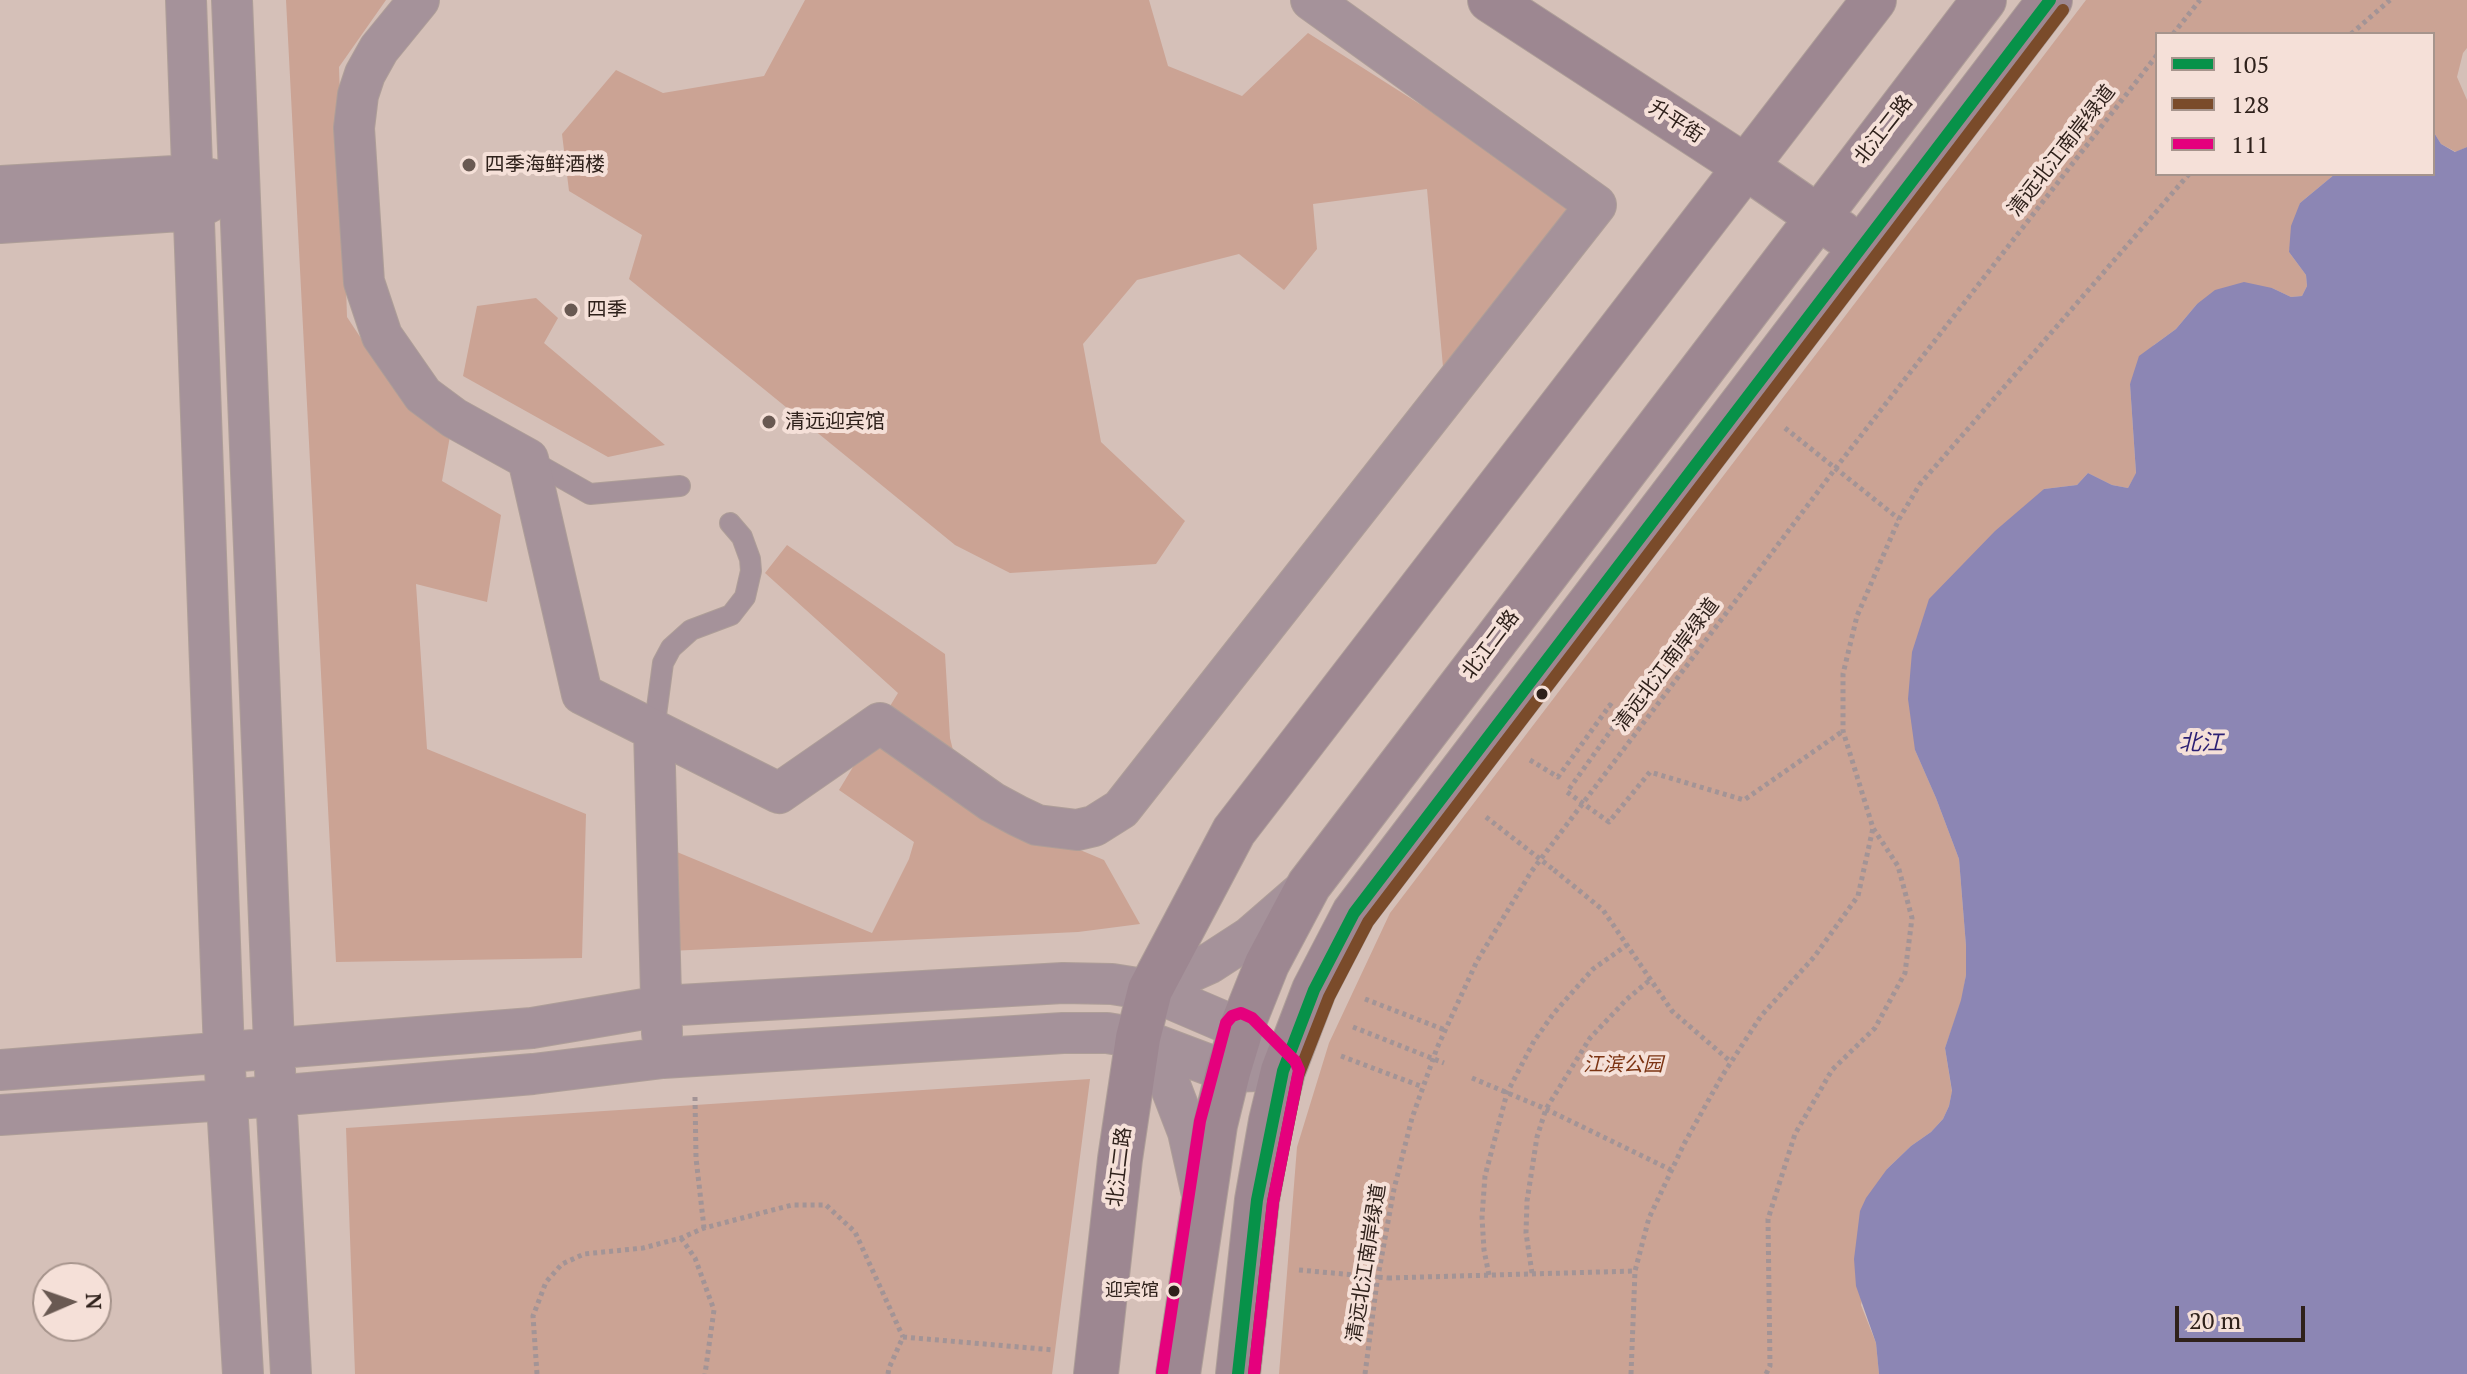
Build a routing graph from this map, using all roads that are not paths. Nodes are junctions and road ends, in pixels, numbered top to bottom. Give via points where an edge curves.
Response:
1 (186, 0) edge
2 (232, 0) edge
3 (419, 0) edge
4 (1311, 0) edge
5 (1490, 0) edge
6 (1874, 0) edge
7 (1984, 0) edge
8 (2050, 0) edge
9 (1746, 167) junction
10 (0, 186) edge
11 (239, 186) junction
12 (194, 192) junction
13 (1818, 216) junction
14 (0, 223) edge
15 (1860, 247) junction
16 (528, 459) junction
17 (680, 486) dead end
18 (730, 523) dead end
19 (654, 730) junction
20 (1309, 885) junction
21 (1150, 990) junction
22 (662, 1006) junction
23 (1241, 1029) junction
24 (1138, 1038) junction
25 (275, 1048) junction
26 (224, 1053) junction
27 (678, 1057) junction
28 (0, 1070) edge
29 (1283, 1071) junction
30 (1228, 1072) junction
31 (276, 1094) junction
32 (226, 1100) junction
33 (0, 1115) edge
34 (1203, 1198) junction
35 (243, 1374) edge
36 (291, 1374) edge
37 (1096, 1374) edge
38 (1178, 1374) edge
39 (1238, 1374) edge

1 - 12 street
2 - 11 street
3 - 16 street via 379,49 358,95 354,128 364,282 382,336 423,395
4 - 19 street via 1596,205 1121,809 1077,830 1037,825 992,802 880,723 779,793
5 - 9 main road, 升平街
6 - 9 main road, 北江二路
7 - 13 main road, 北江二路
8 - 15 main road
9 - 13 main road, 升平街
9 - 21 main road, 北江二路 via 1234,831
10 - 12 street
11 - 12 street
11 - 25 street
12 - 14 street
12 - 26 street
13 - 15 main road, 升平街
13 - 20 main road, 北江二路
15 - 29 main road via 1354,913 1314,990
16 - 17 lane via 590,494
16 - 19 street via 582,694
18 - 19 lane via 750,559 745,597 731,615 691,630 671,648 663,663
19 - 22 street
20 - 21 street via 1250,937 1210,963
20 - 23 main road, 北江二路 via 1267,964
21 - 22 street via 1063,983
21 - 23 street
21 - 24 main road, 北江二路
22 - 25 street via 532,1028
22 - 27 street
23 - 29 street
23 - 30 main road, 北江二路
24 - 27 street via 1063,1033
24 - 30 street
24 - 34 street via 1168,1080 1188,1132
24 - 37 main road, 北江二路
25 - 26 street
25 - 31 street
26 - 28 street
26 - 32 street
27 - 31 street
29 - 30 street
29 - 39 main road via 1257,1200
30 - 34 main road, 北江二路
31 - 32 street
31 - 36 street
32 - 33 street
32 - 35 street
34 - 38 main road, 北江二路

